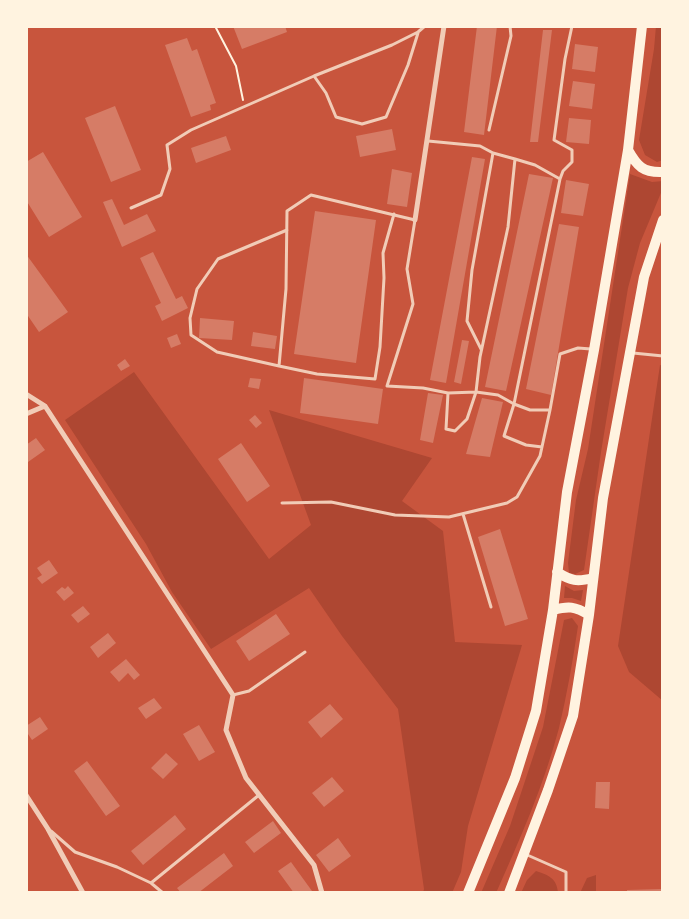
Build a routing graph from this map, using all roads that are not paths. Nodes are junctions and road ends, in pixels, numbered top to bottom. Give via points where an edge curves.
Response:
1 (425, 26) edge
2 (444, 26) edge
3 (510, 26) edge
4 (572, 26) edge
5 (642, 26) edge
6 (418, 32) junction
7 (314, 76) junction
8 (489, 130) dead end
9 (428, 140) junction
10 (628, 150) junction
11 (493, 153) junction
12 (515, 159) junction
13 (663, 172) edge
14 (560, 179) junction
15 (131, 208) dead end
16 (394, 214) junction
17 (415, 220) junction
18 (663, 220) edge
19 (287, 230) junction
20 (482, 350) junction
21 (594, 350) junction
22 (630, 353) junction
23 (663, 356) edge
24 (279, 366) junction
25 (476, 392) junction
26 (448, 393) junction
27 (26, 394) edge
28 (514, 404) junction
29 (45, 406) junction
30 (550, 410) junction
31 (26, 414) edge
32 (542, 447) junction
33 (282, 503) dead end
34 (463, 514) junction
35 (557, 572) junction
36 (593, 578) junction
37 (491, 607) dead end
38 (553, 610) junction
39 (589, 615) junction
40 (305, 652) dead end
41 (233, 695) junction
42 (26, 795) edge
43 (259, 795) junction
44 (48, 829) junction
45 (524, 854) junction
46 (151, 882) junction
47 (83, 893) edge
48 (163, 893) edge
49 (322, 893) edge
50 (468, 893) edge
51 (509, 893) edge
52 (566, 893) edge

1 - 6 lane
2 - 9 street
3 - 8 lane via 511,36
4 - 14 lane via 554,140 572,150 572,162
5 - 10 main road
6 - 7 lane
6 - 7 lane via 386,117 362,124 336,117 326,93
7 - 15 lane via 191,130 167,144 170,168 161,195
9 - 11 lane via 480,146
9 - 17 street
10 - 13 main road via 636,165 651,173
10 - 21 main road
11 - 12 lane
11 - 20 lane via 466,321
12 - 14 lane via 535,165
12 - 20 lane via 508,227
14 - 28 lane
16 - 17 lane
16 - 19 lane via 311,195 287,211
16 - 24 lane via 383,253 380,347 375,378 317,374
17 - 26 lane via 407,269 413,304 387,386
18 - 22 main road via 644,277
19 - 24 lane via 286,290
19 - 24 lane via 218,259 197,289 190,318 191,335 217,352
20 - 25 lane
21 - 30 lane via 578,348 560,354
21 - 35 main road via 567,492
22 - 23 lane
22 - 36 main road via 603,498
25 - 26 lane
25 - 26 lane via 467,418 455,431 446,429
25 - 28 lane via 498,395
27 - 29 street
28 - 30 lane via 530,410
28 - 32 lane via 504,436 526,445
29 - 31 street
29 - 41 street
30 - 32 lane
32 - 34 lane via 517,498 507,504
33 - 34 lane via 330,502 395,515 449,517
34 - 37 lane
35 - 36 main road via 568,579 581,581
35 - 38 main road
36 - 39 main road
38 - 39 main road via 566,606 579,608
38 - 50 main road via 536,711 512,787
39 - 45 main road via 573,716
40 - 41 lane via 249,691
41 - 43 street via 226,730 246,778
42 - 44 street
43 - 46 lane
43 - 49 street via 314,865
44 - 46 lane via 75,852
44 - 47 street
45 - 51 main road
45 - 52 lane via 566,872
46 - 48 lane

